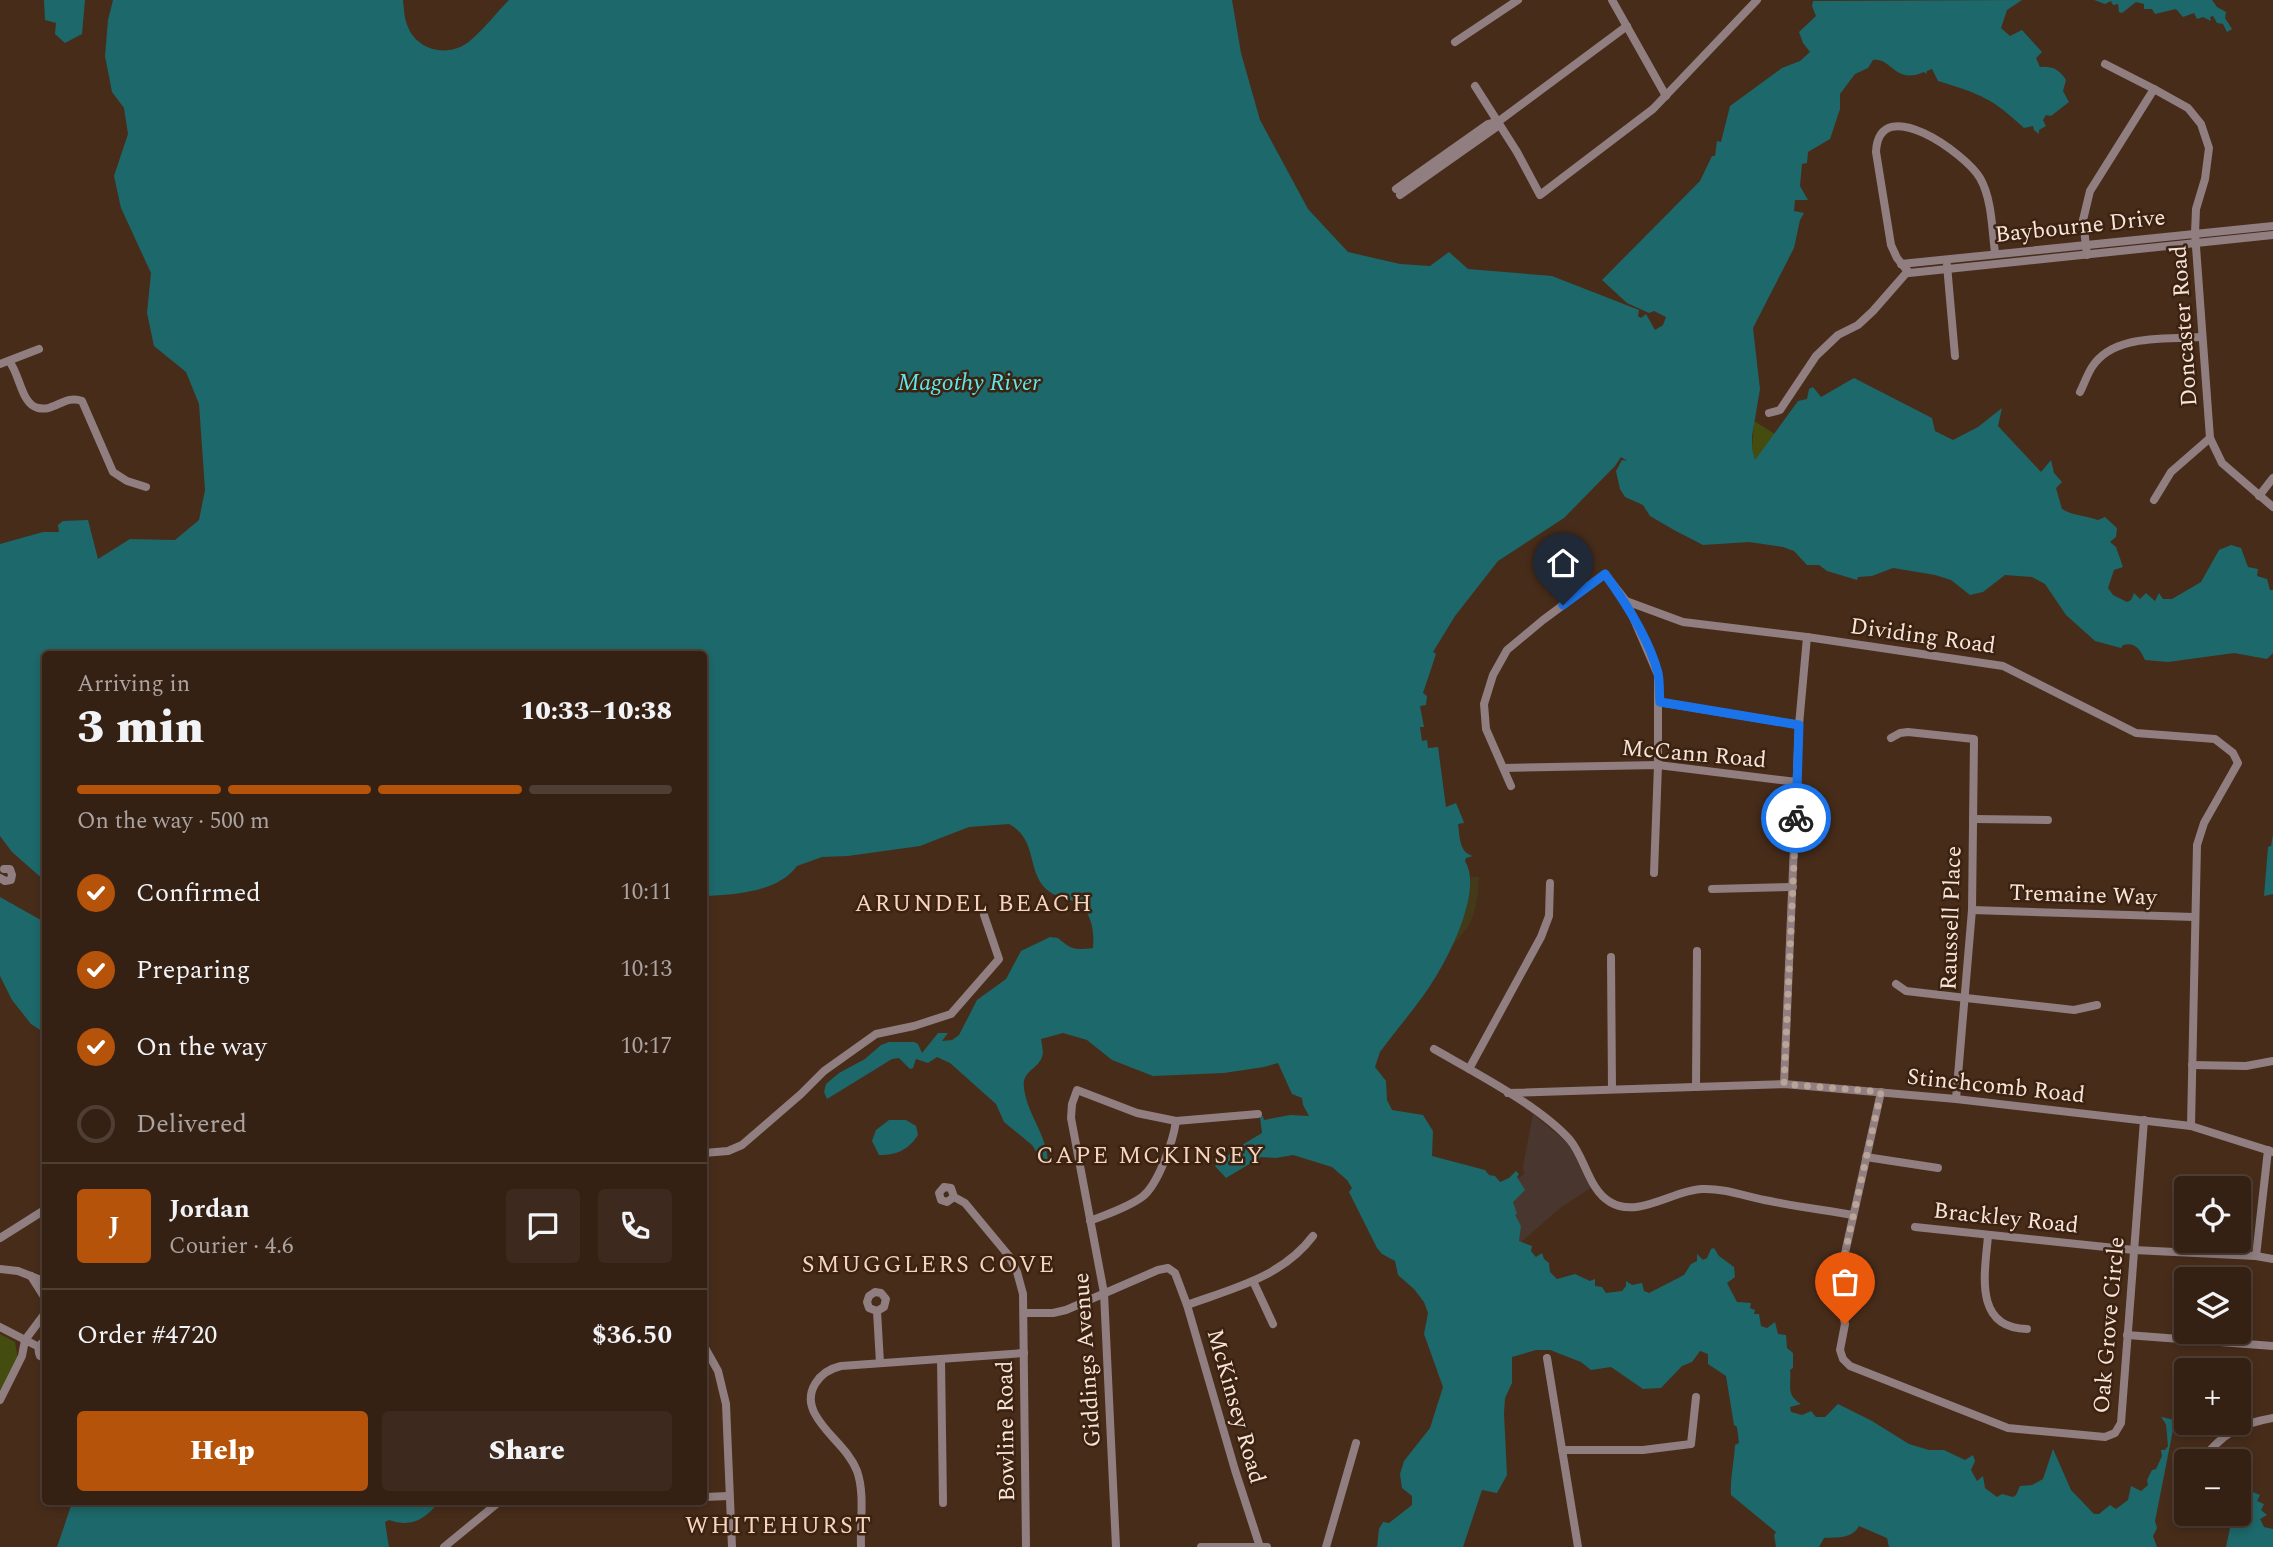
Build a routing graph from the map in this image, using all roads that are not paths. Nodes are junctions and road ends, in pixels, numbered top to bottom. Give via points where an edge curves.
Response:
1 (1518, 0) edge
2 (1612, 0) edge
3 (1757, 0) edge
4 (1627, 26) junction
5 (1455, 43) dead end
6 (2105, 64) dead end
7 (1475, 86) dead end
8 (2154, 89) junction
9 (1667, 96) junction
10 (1499, 121) junction
11 (1398, 192) dead end
12 (2273, 226) edge
13 (2195, 233) junction
14 (2273, 235) edge
15 (2196, 243) junction
16 (2086, 250) junction
17 (1995, 253) junction
18 (1946, 258) junction
19 (1901, 264) junction
20 (1948, 270) junction
21 (1908, 271) junction
22 (2201, 337) junction
23 (39, 349) dead end
24 (1955, 356) dead end
25 (4, 363) edge
26 (2080, 392) dead end
27 (1769, 413) dead end
28 (2210, 438) junction
29 (2273, 478) edge
30 (146, 487) dead end
31 (2259, 496) junction
32 (2154, 500) dead end
33 (2273, 507) edge
34 (1626, 601) junction
35 (1807, 637) junction
36 (1660, 702) junction
37 (1799, 725) junction
38 (1891, 738) dead end
39 (1658, 765) junction
40 (1504, 768) junction
41 (1797, 782) junction
42 (1511, 786) dead end
43 (1973, 818) junction
44 (2048, 820) dead end
45 (4, 869) dead end
46 (1654, 873) dead end
47 (0, 878) edge
48 (1550, 883) dead end
49 (1793, 887) junction
50 (1712, 889) dead end
51 (1972, 910) junction
52 (984, 915) dead end
53 (2194, 917) junction
54 (1697, 951) dead end
55 (1611, 957) dead end
56 (1896, 984) dead end
57 (1966, 998) junction
58 (2097, 1005) dead end
59 (1434, 1049) dead end
60 (2273, 1061) edge
61 (2192, 1065) junction
62 (1469, 1069) junction
63 (1784, 1084) junction
64 (1696, 1087) junction
65 (1612, 1089) junction
66 (1881, 1092) junction
67 (1508, 1093) junction
68 (1956, 1099) junction
69 (1258, 1114) dead end
70 (2144, 1120) junction
71 (1176, 1121) junction
72 (2191, 1126) junction
73 (2270, 1151) edge
74 (707, 1153) edge
75 (1866, 1157) junction
76 (1938, 1168) dead end
77 (954, 1197) dead end
78 (42, 1212) edge
79 (1853, 1215) junction
80 (1090, 1221) junction
81 (1915, 1227) dead end
82 (1314, 1236) dead end
83 (1988, 1236) junction
84 (0, 1238) edge
85 (2134, 1250) junction
86 (2256, 1256) junction
87 (2273, 1259) edge
88 (0, 1269) edge
89 (30, 1276) junction
90 (42, 1280) edge
91 (1253, 1281) junction
92 (1104, 1293) junction
93 (42, 1294) edge
94 (1187, 1305) junction
95 (877, 1311) dead end
96 (1024, 1314) junction
97 (42, 1317) edge
98 (1273, 1324) dead end
99 (0, 1327) edge
100 (2027, 1329) dead end
101 (2127, 1335) junction
102 (25, 1340) junction
103 (42, 1344) edge
104 (2273, 1346) edge
105 (707, 1351) edge
106 (1024, 1353) junction
107 (1547, 1358) dead end
108 (941, 1359) junction
109 (880, 1363) junction
110 (1696, 1397) dead end
111 (0, 1400) edge
112 (2273, 1418) edge
113 (1356, 1443) dead end
114 (2211, 1449) edge
115 (1562, 1450) junction
116 (729, 1496) junction
117 (707, 1497) edge
118 (943, 1503) dead end
119 (495, 1505) edge
120 (444, 1547) edge
121 (732, 1547) edge
122 (861, 1547) edge
123 (1027, 1547) edge
124 (1116, 1547) edge
125 (1201, 1547) edge
126 (1262, 1547) edge
127 (1326, 1547) edge
128 (1578, 1547) edge

1 - 5 street
2 - 4 street
3 - 9 street
4 - 9 street
4 - 10 street
6 - 8 street
7 - 10 street
8 - 13 street, Doncaster Road via 2188,108 2201,124 2209,148
8 - 16 street via 2090,191 2083,220
9 - 10 street via 1540,195
10 - 11 street via 1498,126
12 - 13 street, Baybourne Drive
13 - 15 street, Doncaster Road
13 - 16 street, Baybourne Drive
14 - 15 street, Baybourne Drive
15 - 16 street, Baybourne Drive
15 - 22 street, Doncaster Road
16 - 17 street, Baybourne Drive
16 - 20 street, Baybourne Drive
17 - 18 street, Baybourne Drive
17 - 19 street via 1980,178 1966,161 1914,128 1894,126 1881,136 1876,152 1891,245
18 - 19 street, Baybourne Drive
18 - 20 street
19 - 21 street
20 - 21 street, Baybourne Drive
20 - 24 street
21 - 27 street via 1858,325 1838,335 1816,356 1780,410
22 - 26 street via 2113,348 2092,367
22 - 28 street, Doncaster Road
23 - 25 street
25 - 30 street via 15,368 32,405 48,408 67,399 82,401 113,472
28 - 31 street, Doncaster Road via 2222,463
28 - 32 street via 2171,472
29 - 31 street
31 - 33 street, Doncaster Road
34 - 35 street, Dividing Road via 1683,622
34 - 36 street via 1658,675
34 - 40 street via 1605,574 1507,650 1484,704 1486,729
35 - 37 street
35 - 53 street, Dividing Road via 2003,666 2136,733 2215,739 2238,763 2204,823 2197,845
36 - 37 street
36 - 39 street
37 - 41 street
38 - 43 street, Raussell Place via 1908,732 1974,739
39 - 40 street, McCann Road
39 - 41 street, McCann Road
39 - 46 street
40 - 42 street
41 - 49 street
43 - 44 street
43 - 51 street, Raussell Place
45 - 47 street via 10,869 11,880
48 - 62 street via 1549,916 1541,937
49 - 50 street
49 - 63 street
51 - 53 street, Tremaine Way
51 - 57 street, Raussell Place
52 - 74 street via 999,959 951,1014 876,1034 824,1070 742,1145
53 - 61 street, Dividing Road
54 - 64 street
55 - 65 street
56 - 57 street via 1906,991
57 - 58 street via 2074,1010
57 - 68 street, Raussell Place
59 - 62 street
60 - 61 street via 2246,1066
61 - 72 street, Dividing Road
62 - 67 street
63 - 64 street, Stinchcomb Road
63 - 66 street, Stinchcomb Road
64 - 65 street, Stinchcomb Road
65 - 67 street, Stinchcomb Road
66 - 68 street, Stinchcomb Road
66 - 75 street, Oak Grove Circle
67 - 79 street via 1572,1142 1598,1189 1609,1202 1620,1206 1636,1207 1702,1189
68 - 70 street, Stinchcomb Road
69 - 71 street
70 - 72 street, Stinchcomb Road
70 - 85 street, Oak Grove Circle
71 - 80 street via 1172,1141 1147,1192
71 - 80 street, Giddings Avenue via 1137,1113 1077,1090 1071,1116
72 - 73 street, Stinchcomb Road
73 - 86 street
75 - 76 street
75 - 79 street, Oak Grove Circle
77 - 96 street, Bowline Road via 965,1203 1009,1256 1020,1282
78 - 84 street
79 - 101 street, Oak Grove Circle via 1838,1289 1845,1324 1840,1350 1850,1366 2008,1428 2105,1437 2115,1433 2121,1423
80 - 92 street, Giddings Avenue
81 - 83 street, Brackley Road
82 - 91 street via 1295,1257
83 - 85 street, Brackley Road
83 - 100 street via 1987,1302 2004,1325
85 - 86 street, Brackley Road
85 - 101 street, Oak Grove Circle
86 - 87 street, Brackley Road
88 - 89 street
89 - 90 street
89 - 93 street
91 - 94 street
91 - 98 street
92 - 94 street, McKinsey Road via 1164,1268 1178,1276
92 - 96 street via 1059,1312
92 - 124 street, Giddings Avenue
94 - 126 street, McKinsey Road
95 - 109 street
96 - 106 street, Bowline Road
97 - 102 street
99 - 102 street
101 - 104 street
102 - 103 street
102 - 111 street
105 - 116 street via 718,1371 726,1404
106 - 108 street
106 - 123 street, Bowline Road
107 - 115 street
108 - 109 street
108 - 118 street
109 - 122 street via 833,1367 812,1389 813,1412 858,1475
110 - 115 street via 1691,1444 1643,1450
112 - 114 street via 2246,1423
113 - 127 street
115 - 128 street
116 - 117 street
116 - 121 street
119 - 120 street
125 - 126 street

